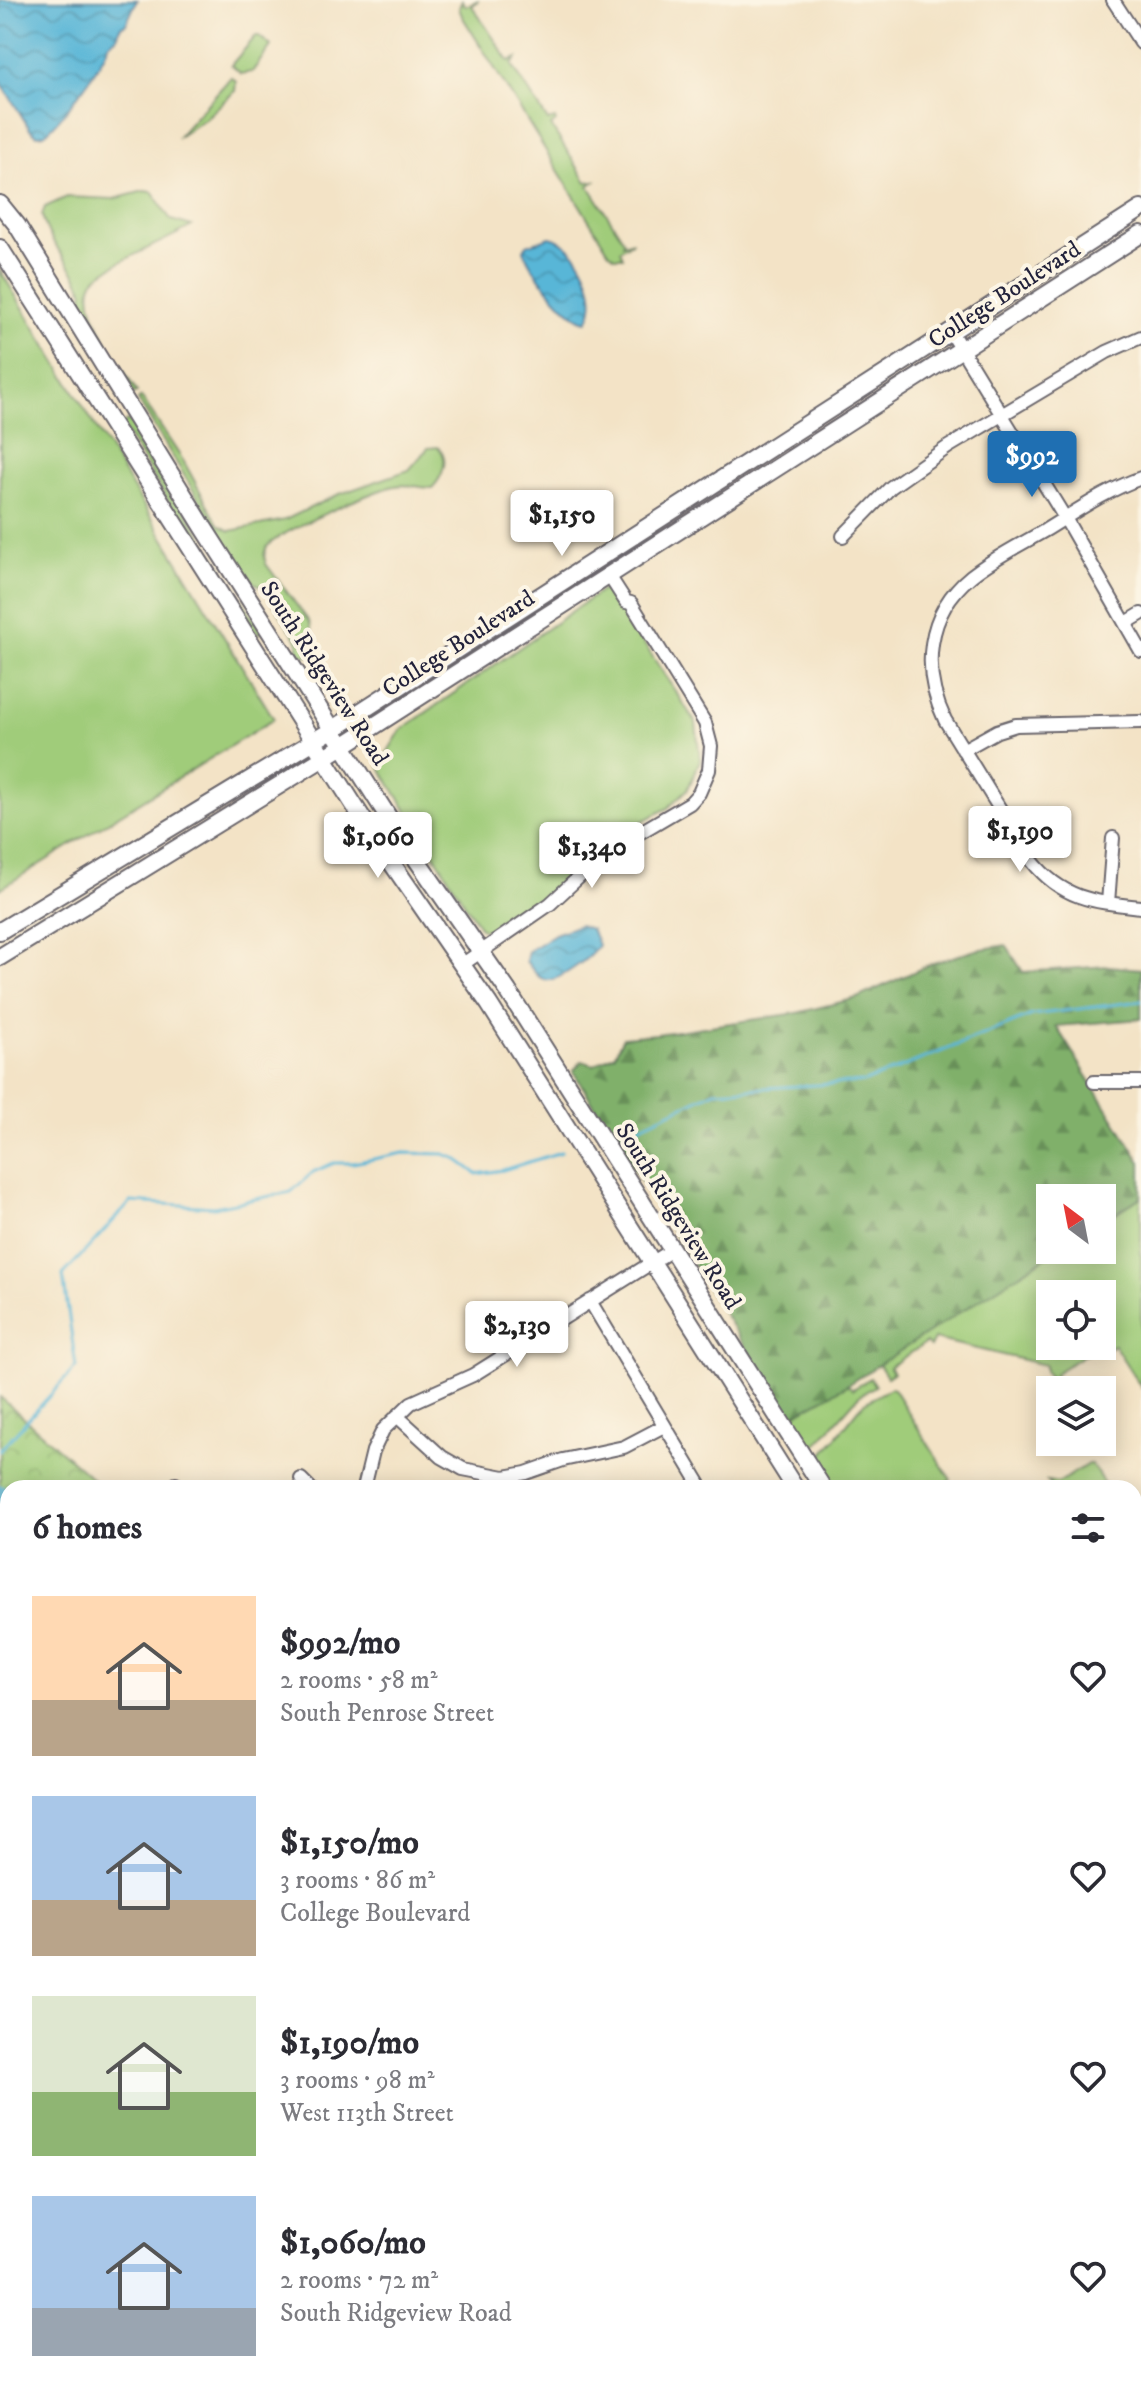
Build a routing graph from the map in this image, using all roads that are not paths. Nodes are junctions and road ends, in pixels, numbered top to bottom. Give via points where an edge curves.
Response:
1 (1113, 0) edge
2 (1141, 43) edge
3 (0, 204) edge
4 (1141, 209) edge
5 (1141, 234) edge
6 (0, 248) edge
7 (951, 332) junction
8 (1141, 337) edge
9 (962, 349) junction
10 (1002, 415) junction
11 (1141, 478) edge
12 (1065, 518) junction
13 (843, 536) dead end
14 (602, 555) junction
15 (614, 570) junction
16 (1141, 614) edge
17 (1126, 623) junction
18 (1141, 651) edge
19 (1141, 722) edge
20 (332, 730) junction
21 (313, 741) junction
22 (343, 746) junction
23 (963, 750) junction
24 (324, 758) junction
25 (1113, 838) dead end
26 (1108, 903) junction
27 (1141, 907) edge
28 (0, 931) edge
29 (481, 951) junction
30 (0, 957) edge
31 (463, 964) junction
32 (1094, 1082) dead end
33 (1141, 1082) edge
34 (672, 1250) junction
35 (652, 1262) junction
36 (590, 1301) junction
37 (397, 1416) junction
38 (664, 1426) junction
39 (366, 1480) edge
40 (697, 1480) edge
41 (790, 1480) edge
42 (818, 1480) edge

1 - 2 street
3 - 20 main road, South Ridgeview Road
4 - 7 main road, College Boulevard
5 - 9 main road, College Boulevard
6 - 21 main road, South Ridgeview Road
7 - 9 street
7 - 14 main road, College Boulevard
8 - 10 street
9 - 10 street
9 - 15 main road, College Boulevard
10 - 12 street
10 - 13 street via 891,487
11 - 12 street
12 - 17 street
12 - 23 street via 969,577 939,616 930,653 932,685
14 - 15 street
14 - 20 main road, College Boulevard
15 - 22 main road, College Boulevard
15 - 29 street via 626,602 698,711 709,735 709,770 699,793 678,812 605,853 550,904
16 - 17 street
17 - 18 street
19 - 23 street via 1016,725
20 - 21 main road, College Boulevard
20 - 22 main road, South Ridgeview Road
21 - 24 main road, South Ridgeview Road
21 - 28 main road, College Boulevard
22 - 24 main road, College Boulevard
22 - 29 main road, South Ridgeview Road
23 - 26 street via 1045,877 1079,898
24 - 30 main road, College Boulevard
24 - 31 main road, South Ridgeview Road
25 - 26 street
26 - 27 street
29 - 31 street
29 - 34 main road, South Ridgeview Road
31 - 35 main road, South Ridgeview Road
32 - 33 street
34 - 35 street
34 - 42 main road, South Ridgeview Road
35 - 36 street
35 - 41 main road, South Ridgeview Road
36 - 37 street via 473,1375 411,1403
36 - 38 street
37 - 38 street via 452,1463 504,1477 624,1447
37 - 39 street via 377,1442
38 - 40 street

